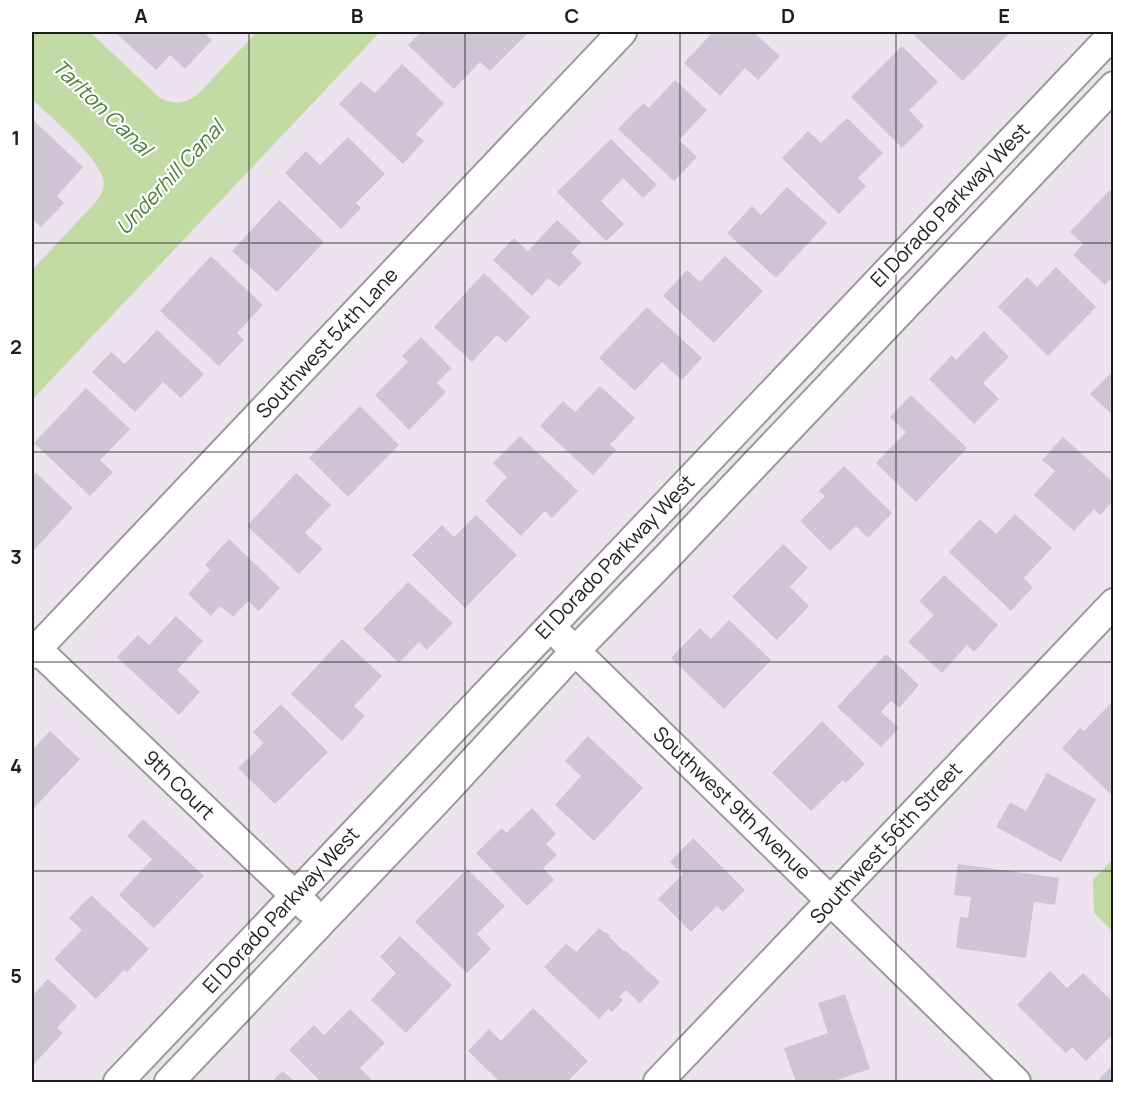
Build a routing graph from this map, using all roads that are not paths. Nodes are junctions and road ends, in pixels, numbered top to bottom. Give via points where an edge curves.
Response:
1 (622, 32) edge
2 (1113, 33) edge
3 (1113, 86) edge
4 (1113, 603) edge
5 (549, 627) junction
6 (34, 651) edge
7 (575, 651) junction
8 (295, 896) junction
9 (832, 901) junction
10 (322, 921) junction
11 (118, 1083) edge
12 (169, 1083) edge
13 (658, 1083) edge
14 (1016, 1083) edge

1 - 6 street, Southwest 54th Lane
2 - 5 street, El Dorado Parkway West
3 - 7 street, El Dorado Parkway West
4 - 9 street, Southwest 56th Street
5 - 7 street, Southwest 9th Avenue
5 - 8 street, El Dorado Parkway West
6 - 8 street, 9th Court
7 - 9 street, Southwest 9th Avenue
7 - 10 street, El Dorado Parkway West
8 - 10 street, 9th Court
8 - 11 street, El Dorado Parkway West
9 - 13 street, Southwest 56th Street
9 - 14 street, Southwest 9th Avenue
10 - 12 street, El Dorado Parkway West

